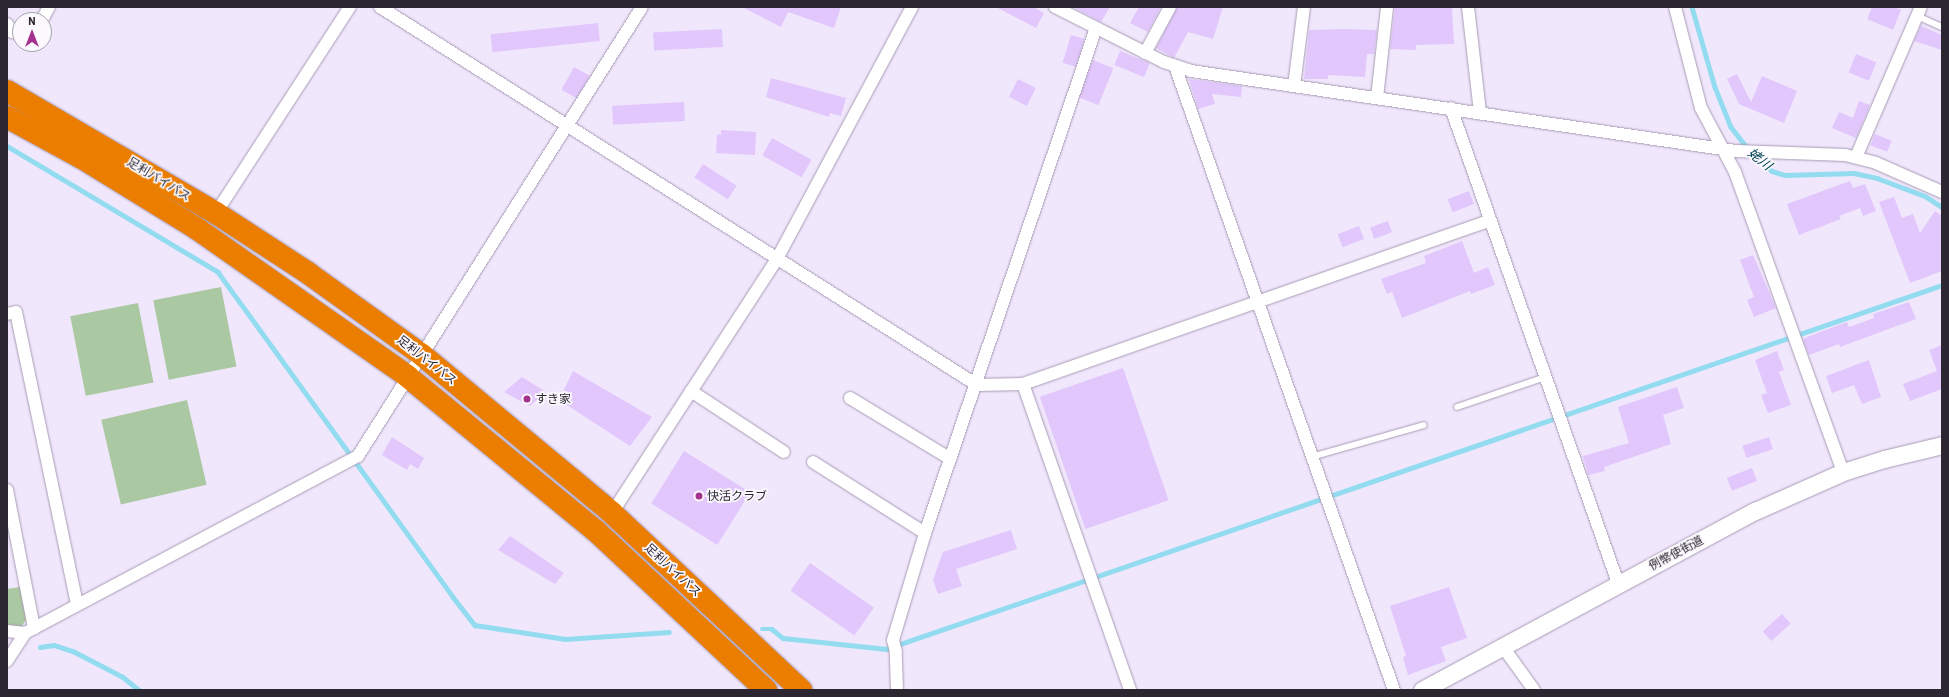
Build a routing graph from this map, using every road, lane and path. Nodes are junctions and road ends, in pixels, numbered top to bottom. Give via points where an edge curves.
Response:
1 (350, 7) edge
2 (380, 7) edge
3 (642, 7) edge
4 (912, 7) edge
5 (1055, 7) edge
6 (1170, 7) edge
7 (1304, 7) edge
8 (1387, 7) edge
9 (1468, 7) edge
10 (1675, 7) edge
11 (1074, 11) edge
12 (1919, 12) edge
13 (1942, 27) edge
14 (1096, 28) junction
15 (1145, 53) junction
16 (1175, 66) junction
17 (1294, 86) junction
18 (7, 91) edge
19 (1377, 98) junction
20 (1451, 108) junction
21 (1480, 113) junction
22 (7, 117) edge
23 (568, 124) junction
24 (1724, 149) junction
25 (1856, 157) junction
26 (1942, 192) edge
27 (216, 213) junction
28 (1489, 221) junction
29 (778, 257) junction
30 (1256, 302) junction
31 (7, 314) edge
32 (422, 355) junction
33 (407, 376) junction
34 (1545, 377) junction
35 (1023, 384) junction
36 (977, 385) junction
37 (691, 391) junction
38 (850, 398) dead end
39 (1457, 407) dead end
40 (1424, 425) dead end
41 (1942, 445) edge
42 (784, 452) dead end
43 (1311, 457) junction
44 (949, 458) junction
45 (813, 462) dead end
46 (1843, 472) junction
47 (7, 490) edge
48 (612, 513) junction
49 (925, 533) junction
50 (1618, 583) junction
51 (77, 605) junction
52 (30, 630) junction
53 (7, 631) edge
54 (1503, 647) junction
55 (7, 661) edge
56 (766, 690) edge
57 (801, 690) edge
58 (896, 690) edge
59 (1130, 690) edge
60 (1394, 690) edge
61 (1422, 690) edge
62 (1534, 690) edge

1 - 27 street
2 - 23 street
3 - 23 street
4 - 29 street
5 - 11 street
6 - 15 street
7 - 17 street
8 - 19 street
9 - 21 street
10 - 24 street via 1701,108
11 - 14 street
12 - 13 lane
12 - 25 street
14 - 15 street
14 - 36 street
15 - 16 street
16 - 17 street via 1191,71
16 - 30 street
17 - 19 street
18 - 27 highway, 足利バイパス
19 - 20 street
20 - 21 street
20 - 28 street
21 - 24 street
22 - 33 highway, 足利バイパス via 82,158 196,228
23 - 29 street
23 - 32 street
24 - 25 street
24 - 46 street via 1735,172
25 - 26 street via 1909,176
27 - 32 highway, 足利バイパス via 308,273
28 - 30 street
28 - 34 street
29 - 36 street
29 - 37 street
30 - 35 street
30 - 43 street
31 - 51 street via 16,312
32 - 33 street
32 - 48 highway, 足利バイパス
33 - 51 street via 353,459
33 - 56 highway, 足利バイパス via 596,531
34 - 39 lane
34 - 50 street
35 - 36 street
35 - 59 street
36 - 44 street
37 - 42 street
37 - 48 street
38 - 44 street
40 - 43 lane
41 - 46 main road, 例幣使街道
43 - 60 street
44 - 49 street
45 - 49 street
46 - 50 main road, 例幣使街道 via 1755,510
47 - 52 street
48 - 57 highway, 足利バイパス
49 - 58 street via 895,646
50 - 54 main road, 例幣使街道
51 - 52 street
52 - 53 street
52 - 55 street
54 - 61 main road, 例幣使街道
54 - 62 street

